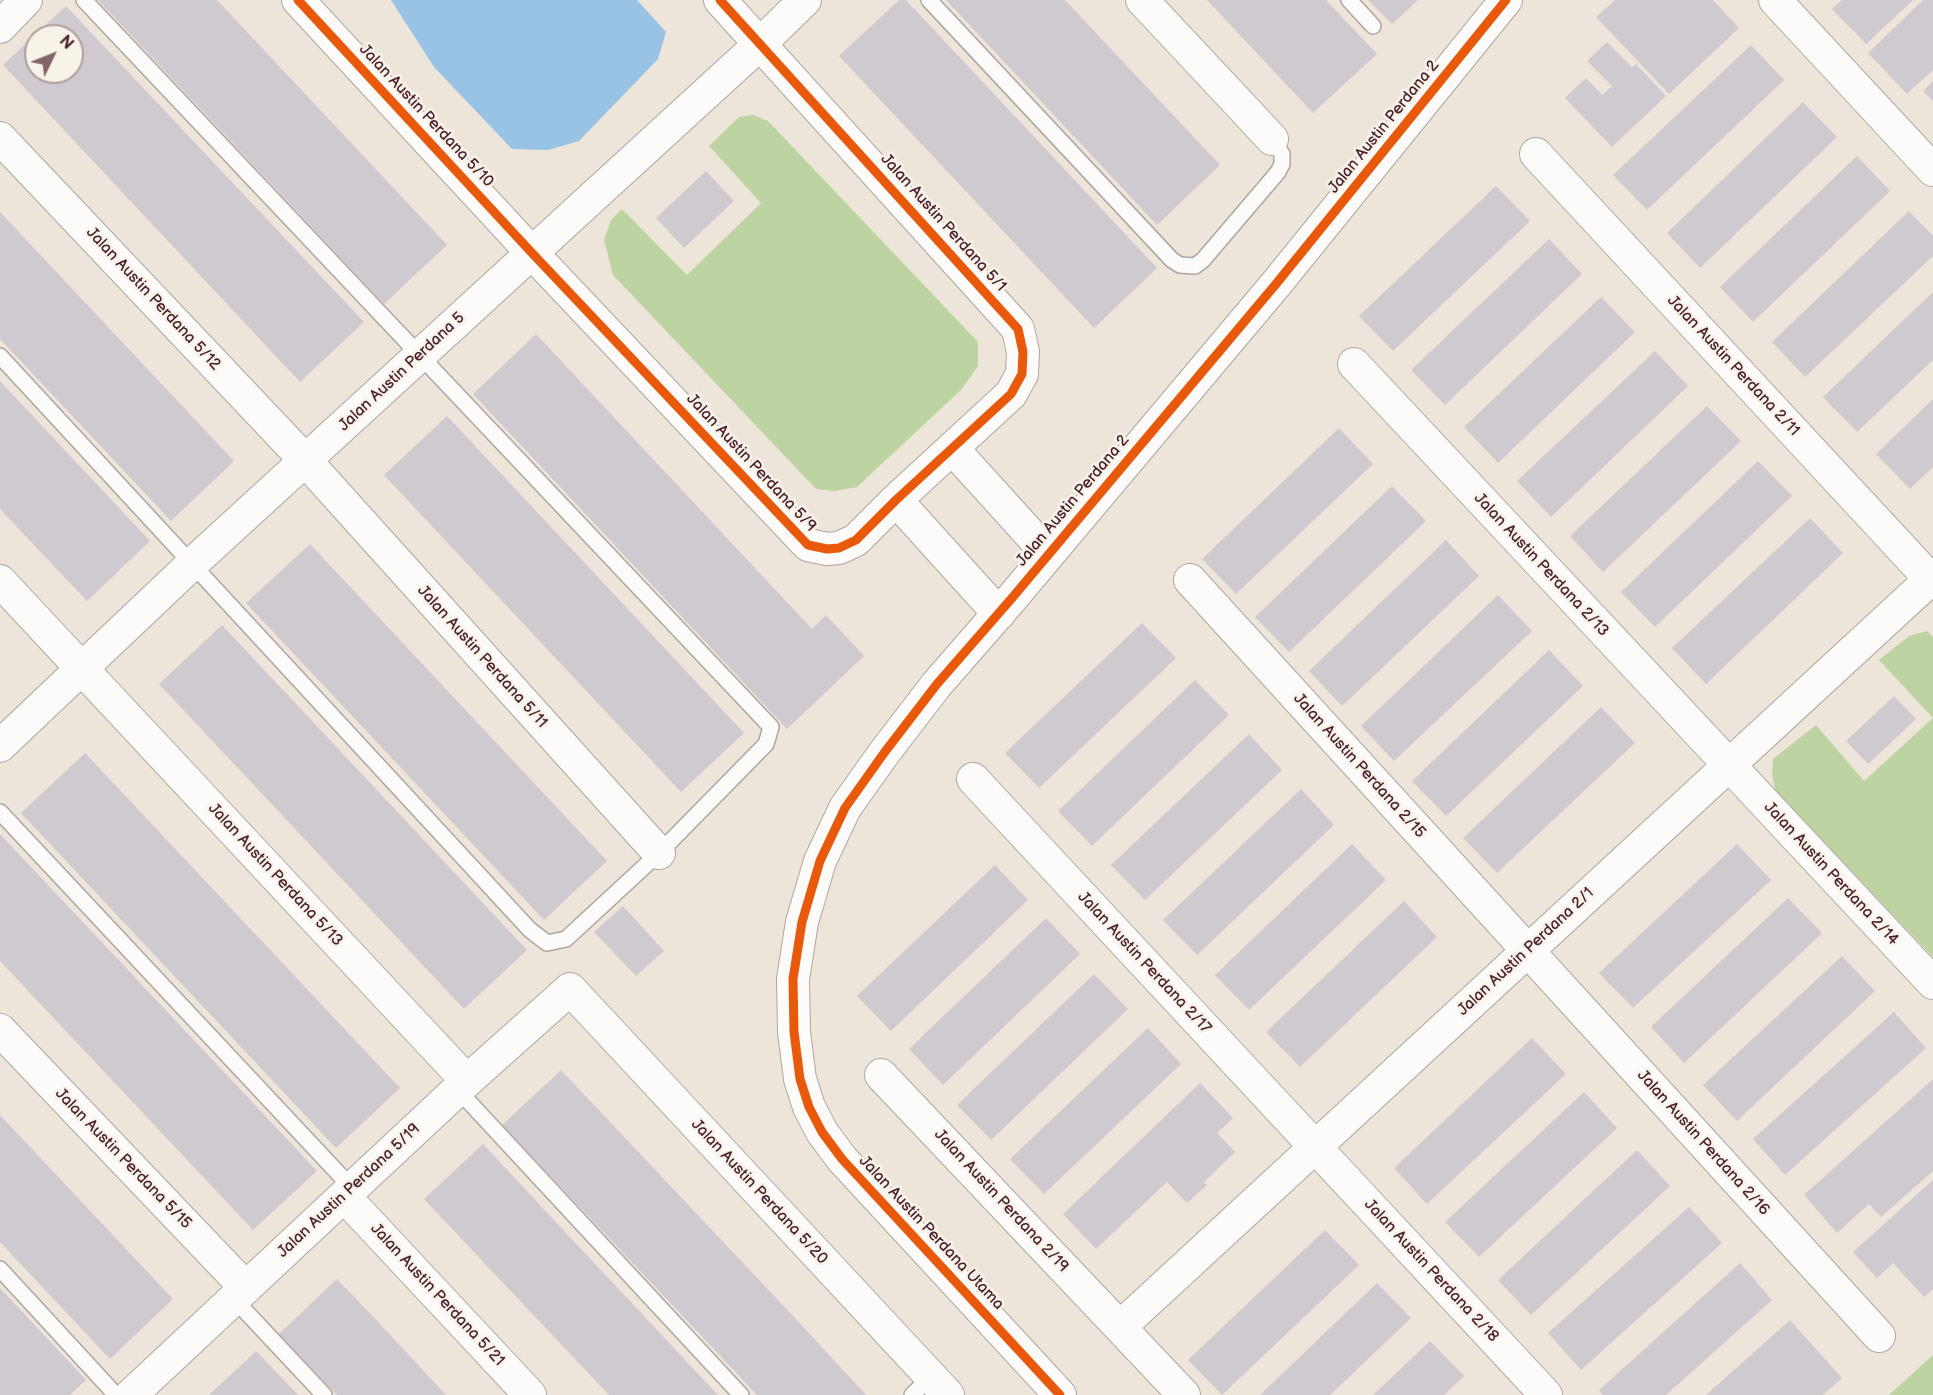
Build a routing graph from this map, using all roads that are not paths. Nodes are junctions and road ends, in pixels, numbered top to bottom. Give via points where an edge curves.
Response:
1 (26, 0) edge
2 (84, 0) edge
3 (298, 0) edge
4 (720, 0) edge
5 (805, 0) edge
6 (929, 0) edge
7 (1142, 0) edge
8 (1349, 0) edge
9 (1506, 0) edge
10 (1774, 0) edge
11 (1373, 26) dead end
12 (0, 27) edge
13 (761, 43) junction
14 (0, 138) edge
15 (1272, 139) joint
16 (1536, 154) dead end
17 (1933, 170) edge
18 (532, 253) junction
19 (420, 355) junction
20 (0, 356) edge
21 (1354, 364) dead end
22 (960, 440) junction
23 (305, 460) junction
24 (903, 493) junction
25 (1055, 546) junction
26 (192, 564) junction
27 (1190, 580) dead end
28 (1932, 580) edge
29 (0, 581) edge
30 (1005, 606) junction
31 (82, 668) junction
32 (0, 746) edge
33 (1729, 765) junction
34 (973, 779) dead end
35 (0, 812) edge
36 (659, 853) junction
37 (1527, 951) junction
38 (1933, 983) edge
39 (570, 988) joint
40 (0, 1030) edge
41 (881, 1075) dead end
42 (800, 1079) joint
43 (462, 1086) junction
44 (1316, 1147) junction
45 (348, 1192) junction
46 (0, 1269) edge
47 (240, 1294) junction
48 (1120, 1327) junction
49 (1878, 1336) dead end
50 (930, 1389) edge
51 (116, 1395) edge
52 (130, 1395) edge
53 (324, 1395) edge
54 (530, 1395) edge
55 (741, 1395) edge
56 (1060, 1395) edge
57 (1184, 1395) edge
58 (1546, 1395) edge

1 - 12 street
2 - 19 lane
3 - 18 street, Jalan Austin Perdana 5/10
4 - 13 street, Jalan Austin Perdana 5/1
5 - 13 street, Jalan Austin Perdana 5
6 - 15 lane via 1180,266 1195,266 1203,260 1278,172 1282,154
7 - 15 street
8 - 11 lane
9 - 25 street, Jalan Austin Perdana 2 via 1276,284
10 - 17 street
13 - 18 street, Jalan Austin Perdana 5
13 - 22 street, Jalan Austin Perdana 5/1 via 1018,329 1022,374 1011,394
14 - 23 street, Jalan Austin Perdana 5/12
16 - 28 street, Jalan Austin Perdana 2/11
18 - 19 street, Jalan Austin Perdana 5
18 - 24 street, Jalan Austin Perdana 5/9 via 808,545 839,548 856,540
19 - 23 street, Jalan Austin Perdana 5
19 - 36 lane via 771,727 766,744
20 - 26 lane
21 - 33 street, Jalan Austin Perdana 2/13
22 - 24 street, Jalan Austin Perdana 5/9
22 - 25 street
23 - 26 street, Jalan Austin Perdana 5
23 - 36 street, Jalan Austin Perdana 5/11
24 - 30 street
25 - 30 street, Jalan Austin Perdana 2
26 - 31 street, Jalan Austin Perdana 5
26 - 36 lane via 530,930 547,943 566,939
27 - 37 street, Jalan Austin Perdana 2/15
28 - 33 street, Jalan Austin Perdana 2/1
29 - 31 street, Jalan Austin Perdana 5/13
30 - 42 street, Jalan Austin Perdana 2 via 884,753 845,808 820,861 802,922 794,978 794,1032
31 - 32 street, Jalan Austin Perdana 5
31 - 43 street, Jalan Austin Perdana 5/13
33 - 37 street, Jalan Austin Perdana 2/1
33 - 38 street, Jalan Austin Perdana 2/14
34 - 44 street, Jalan Austin Perdana 2/17
35 - 45 lane
37 - 44 street, Jalan Austin Perdana 2/1
37 - 49 street, Jalan Austin Perdana 2/16
39 - 43 street, Jalan Austin Perdana 5/19
39 - 50 street, Jalan Austin Perdana 5/20
40 - 47 street, Jalan Austin Perdana 5/15
41 - 48 street, Jalan Austin Perdana 2/19
42 - 56 street, Jalan Austin Perdana Utama via 822,1132 842,1159
43 - 45 street, Jalan Austin Perdana 5/19
43 - 55 lane
44 - 48 street, Jalan Austin Perdana 2/1
44 - 58 street, Jalan Austin Perdana 2/18
45 - 47 street, Jalan Austin Perdana 5/19
45 - 54 street, Jalan Austin Perdana 5/21
46 - 51 lane
47 - 52 street, Jalan Austin Perdana 5/19
47 - 53 lane
48 - 57 street, Jalan Austin Perdana 2/19

